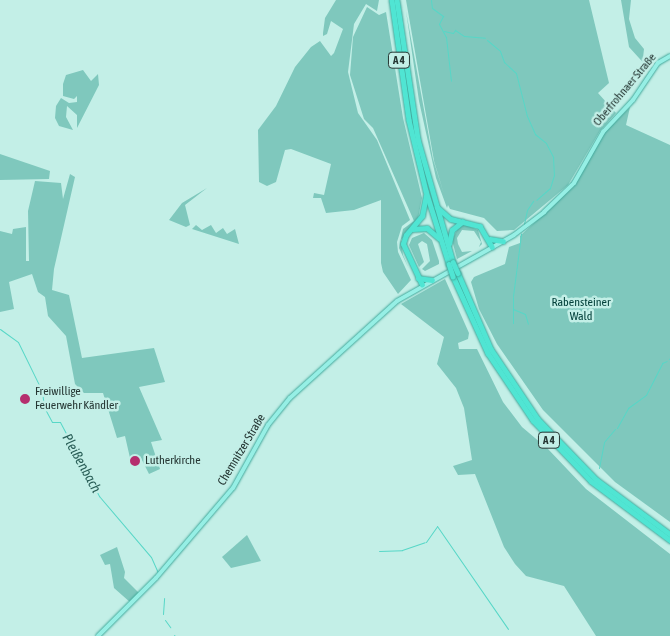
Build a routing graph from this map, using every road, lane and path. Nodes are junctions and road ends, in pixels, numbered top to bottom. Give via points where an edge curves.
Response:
1 (392, 0) edge
2 (397, 0) edge
3 (670, 56) edge
4 (426, 191) junction
5 (435, 204) junction
6 (466, 221) junction
7 (412, 229) junction
8 (440, 239) junction
9 (489, 239) junction
10 (503, 242) junction
11 (492, 247) junction
12 (448, 248) junction
13 (451, 263) junction
14 (443, 274) joint
15 (455, 274) junction
16 (418, 278) junction
17 (432, 280) junction
18 (422, 285) junction
19 (670, 534) edge
20 (670, 540) edge
21 (98, 636) edge

1 - 4 highway, A 4 via 405,97
2 - 5 highway, A 4 via 410,100
3 - 10 main road, Oberfrohnaer Straße via 658,64 633,100 602,132 572,186 540,216
4 - 7 highway via 424,213
4 - 8 highway, A 4
5 - 6 highway via 448,218
5 - 12 highway, A 4
6 - 9 highway via 480,226
6 - 12 highway via 452,230
7 - 8 highway via 427,228
7 - 16 highway via 405,237 403,248
8 - 13 highway, A 4
9 - 10 highway
9 - 11 highway
10 - 11 main road, Oberfrohnaer Straße
11 - 14 main road, Oberfrohnaer Straße
12 - 13 highway, A 4
13 - 15 highway, A 4, bridge
14 - 17 main road, Chemnitzer Straße
15 - 19 highway, A 4 via 491,349 538,419 597,480
15 - 20 highway, A 4 via 488,353 533,420 591,481
16 - 17 highway
16 - 18 highway
17 - 18 main road, Chemnitzer Straße
18 - 21 main road, Chemnitzer Straße via 389,306 284,404 268,425 233,488 160,574

